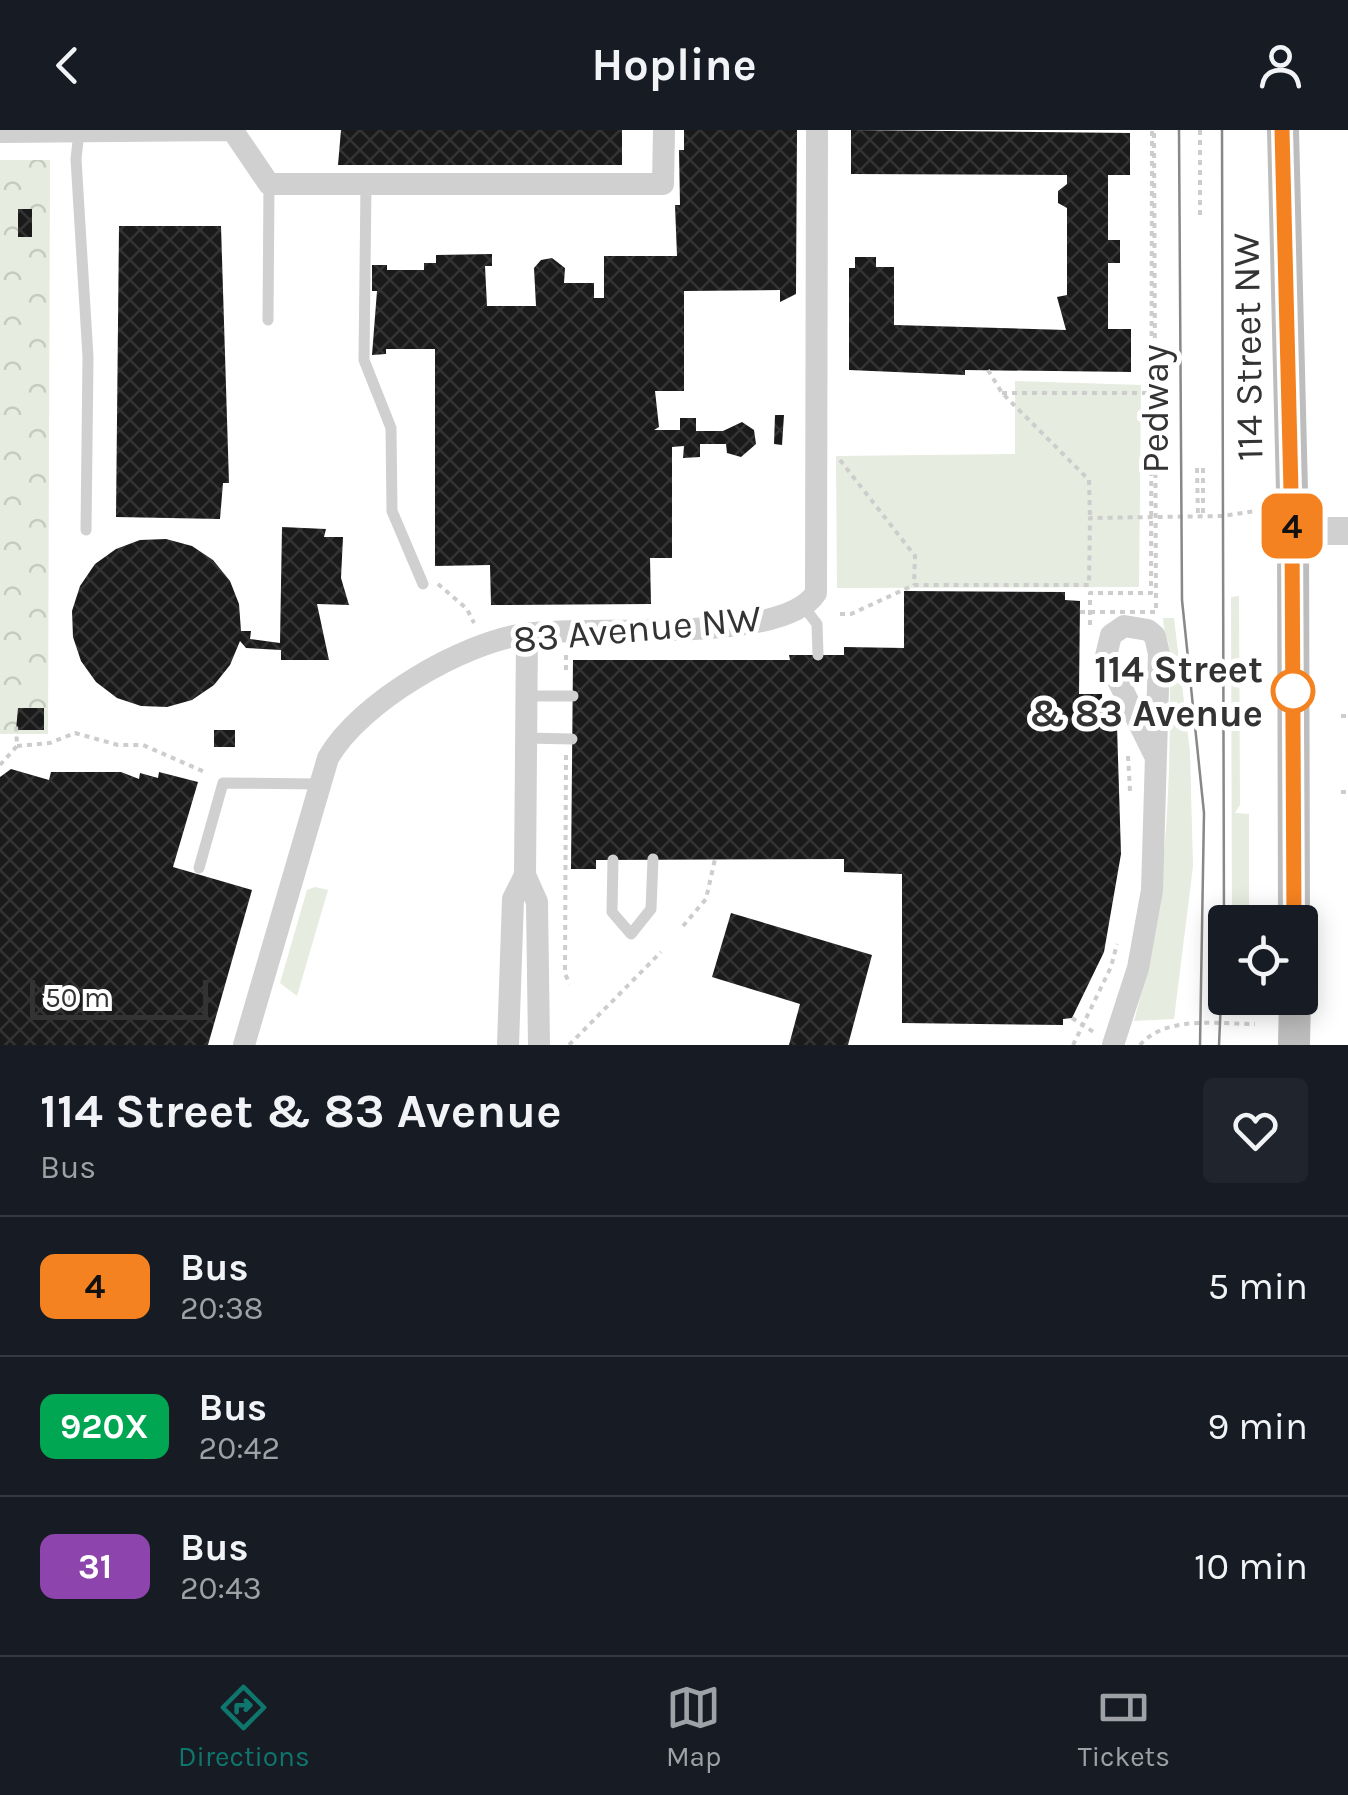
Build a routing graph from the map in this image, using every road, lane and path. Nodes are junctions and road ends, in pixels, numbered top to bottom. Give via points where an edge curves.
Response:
1 (234, 130) edge
2 (664, 130) edge
3 (817, 130) edge
4 (1153, 130) edge
5 (1200, 130) edge
6 (1282, 130) edge
7 (0, 132) edge
8 (79, 132) edge
9 (269, 184) junction
10 (366, 184) junction
11 (1200, 217) dead end
12 (268, 320) dead end
13 (988, 370) dead end
14 (1002, 393) junction
15 (1152, 393) junction
16 (839, 460) dead end
17 (1200, 468) dead end
18 (1255, 511) dead end
19 (1152, 517) junction
20 (1200, 517) junction
21 (1090, 518) junction
22 (86, 530) dead end
23 (1292, 531) junction
24 (1348, 531) edge
25 (423, 584) joint
26 (914, 584) junction
27 (1090, 584) junction
28 (1090, 593) junction
29 (804, 607) junction
30 (1080, 612) dead end
31 (840, 614) dead end
32 (527, 634) junction
33 (1090, 639) dead end
34 (485, 645) junction
35 (566, 646) dead end
36 (818, 655) dead end
37 (566, 675) dead end
38 (527, 696) junction
39 (572, 696) dead end
40 (16, 726) dead end
41 (526, 738) junction
42 (572, 739) dead end
43 (17, 746) junction
44 (1128, 750) dead end
45 (566, 752) dead end
46 (1154, 754) junction
47 (0, 764) edge
48 (224, 783) junction
49 (319, 784) junction
50 (1130, 803) dead end
51 (613, 860) dead end
52 (653, 860) dead end
53 (714, 860) dead end
54 (198, 868) dead end
55 (525, 875) junction
56 (1294, 905) edge
57 (683, 926) dead end
58 (1119, 935) dead end
59 (660, 952) dead end
60 (570, 984) dead end
61 (1295, 1015) edge
62 (1072, 1018) dead end
63 (1084, 1024) junction
64 (1255, 1024) dead end
65 (1106, 1040) edge
66 (244, 1045) edge
67 (508, 1045) edge
68 (539, 1045) edge
69 (569, 1045) edge
70 (1072, 1045) edge
71 (1140, 1045) edge
72 (1294, 1045) edge

1 - 8 street
1 - 9 street
2 - 10 street via 664,184
3 - 29 street via 819,579
4 - 15 path
4 - 30 path, Pedway, bridge via 1156,612
5 - 11 path
6 - 23 main road, 114 Street NW
7 - 8 street
8 - 22 lane via 88,358
9 - 10 street
9 - 12 lane
10 - 25 lane via 364,360 391,428 392,511
13 - 14 path
14 - 15 path
14 - 21 path via 1089,480
15 - 19 path
16 - 26 path via 915,556
17 - 20 path
18 - 20 path
19 - 20 path
19 - 21 path
19 - 28 path via 1151,593
21 - 27 path
23 - 24 street
23 - 56 main road, 114 Street NW
25 - 34 path via 443,584
26 - 27 path
26 - 31 path
27 - 28 path
28 - 33 path
29 - 32 street, 83 Avenue NW via 716,628
29 - 36 lane via 816,624
32 - 34 street, 83 Avenue NW
32 - 38 street
34 - 49 street, 83 Avenue NW via 362,715 337,742
35 - 37 path
38 - 39 lane
38 - 41 street
40 - 43 path
41 - 42 lane
41 - 55 street
43 - 47 path
43 - 48 path via 50,744 75,733 96,736 195,765
44 - 50 path
45 - 60 path via 564,974
46 - 46 street via 1158,644 1148,630 1124,626 1111,635 1106,656
46 - 65 street via 1148,926
48 - 49 lane
48 - 54 lane
49 - 66 street, 83 Avenue NW
51 - 52 lane via 612,912 631,934 651,910
53 - 57 path via 706,899
55 - 67 street via 513,899
55 - 68 street via 537,902
58 - 63 path
59 - 69 path
61 - 72 main road
62 - 63 path
63 - 65 path
63 - 70 path
64 - 71 path via 1169,1026

